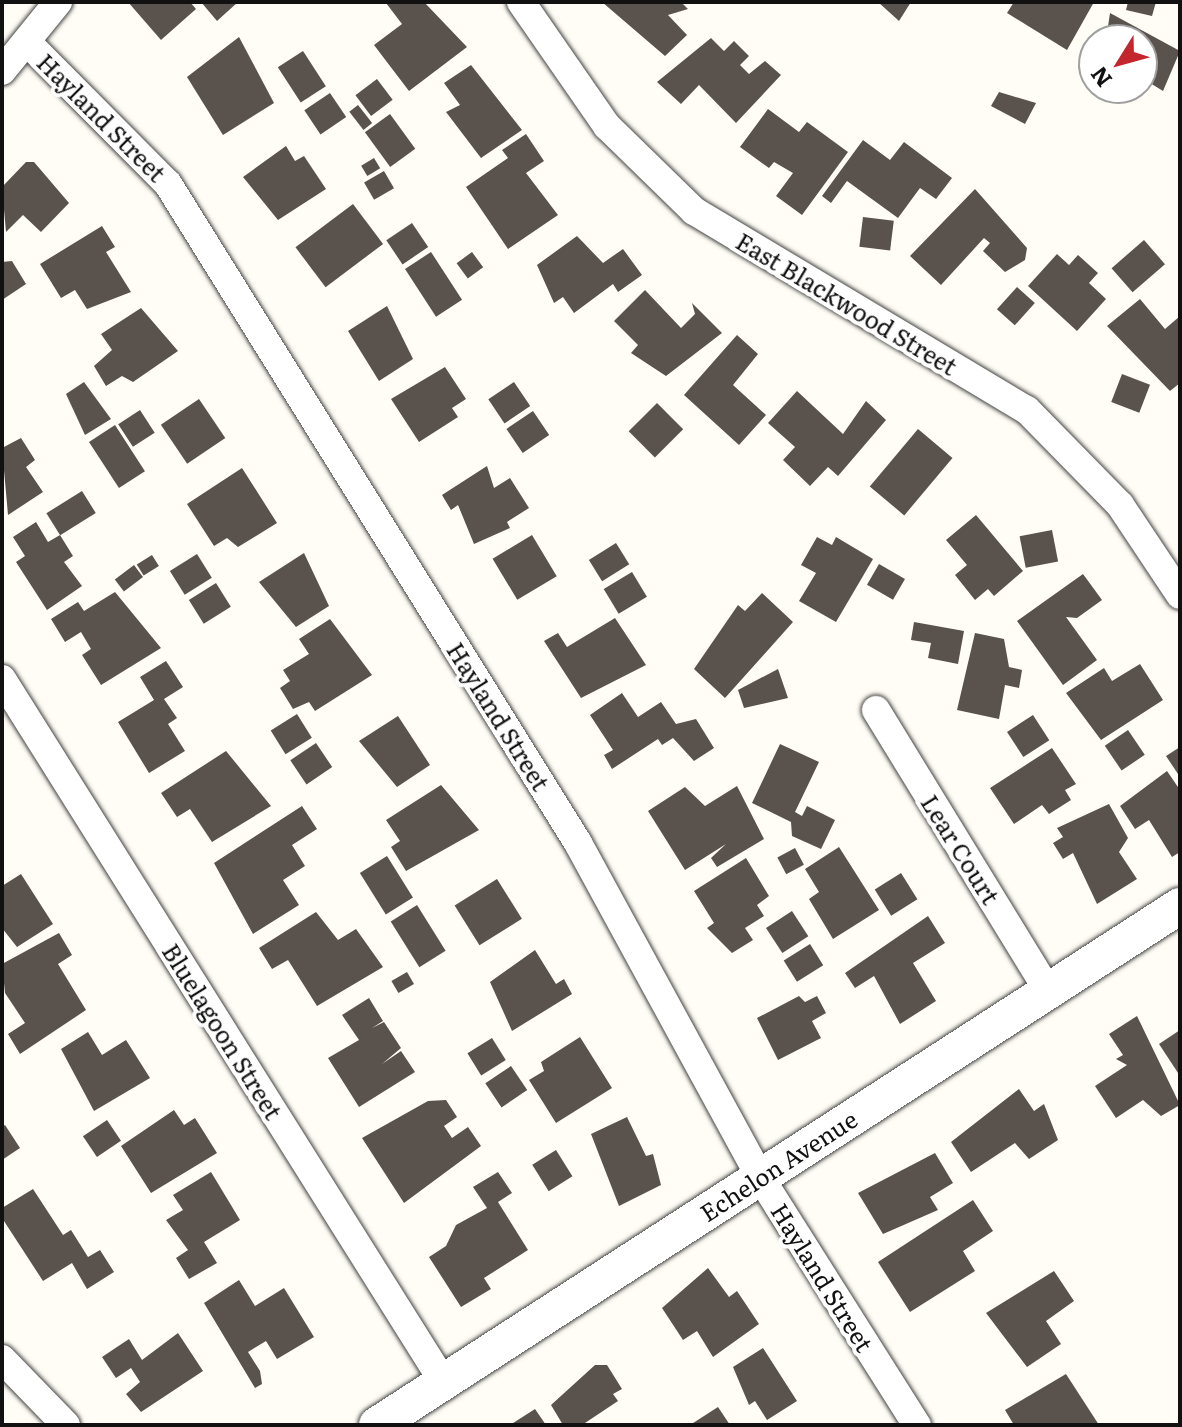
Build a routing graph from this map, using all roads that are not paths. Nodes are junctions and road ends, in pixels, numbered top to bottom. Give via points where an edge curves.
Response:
1 (58, 2) edge
2 (521, 2) edge
3 (29, 44) junction
4 (2, 71) edge
5 (1180, 595) edge
6 (2, 679) edge
7 (876, 710) dead end
8 (1180, 906) edge
9 (1046, 987) junction
10 (760, 1177) junction
11 (2, 1359) edge
12 (444, 1383) junction
13 (66, 1425) edge
14 (377, 1425) edge
15 (917, 1425) edge

1 - 3 street
2 - 5 street, East Blackwood Street via 607,126 694,211 1027,410 1120,505
3 - 4 street
3 - 10 street, Hayland Street via 168,184 578,843
6 - 12 street, Bluelagoon Street
7 - 9 street, Lear Court
8 - 9 street, Echelon Avenue
9 - 10 street, Echelon Avenue
10 - 12 street, Echelon Avenue
10 - 15 street, Hayland Street
11 - 13 street
12 - 14 street, Echelon Avenue

